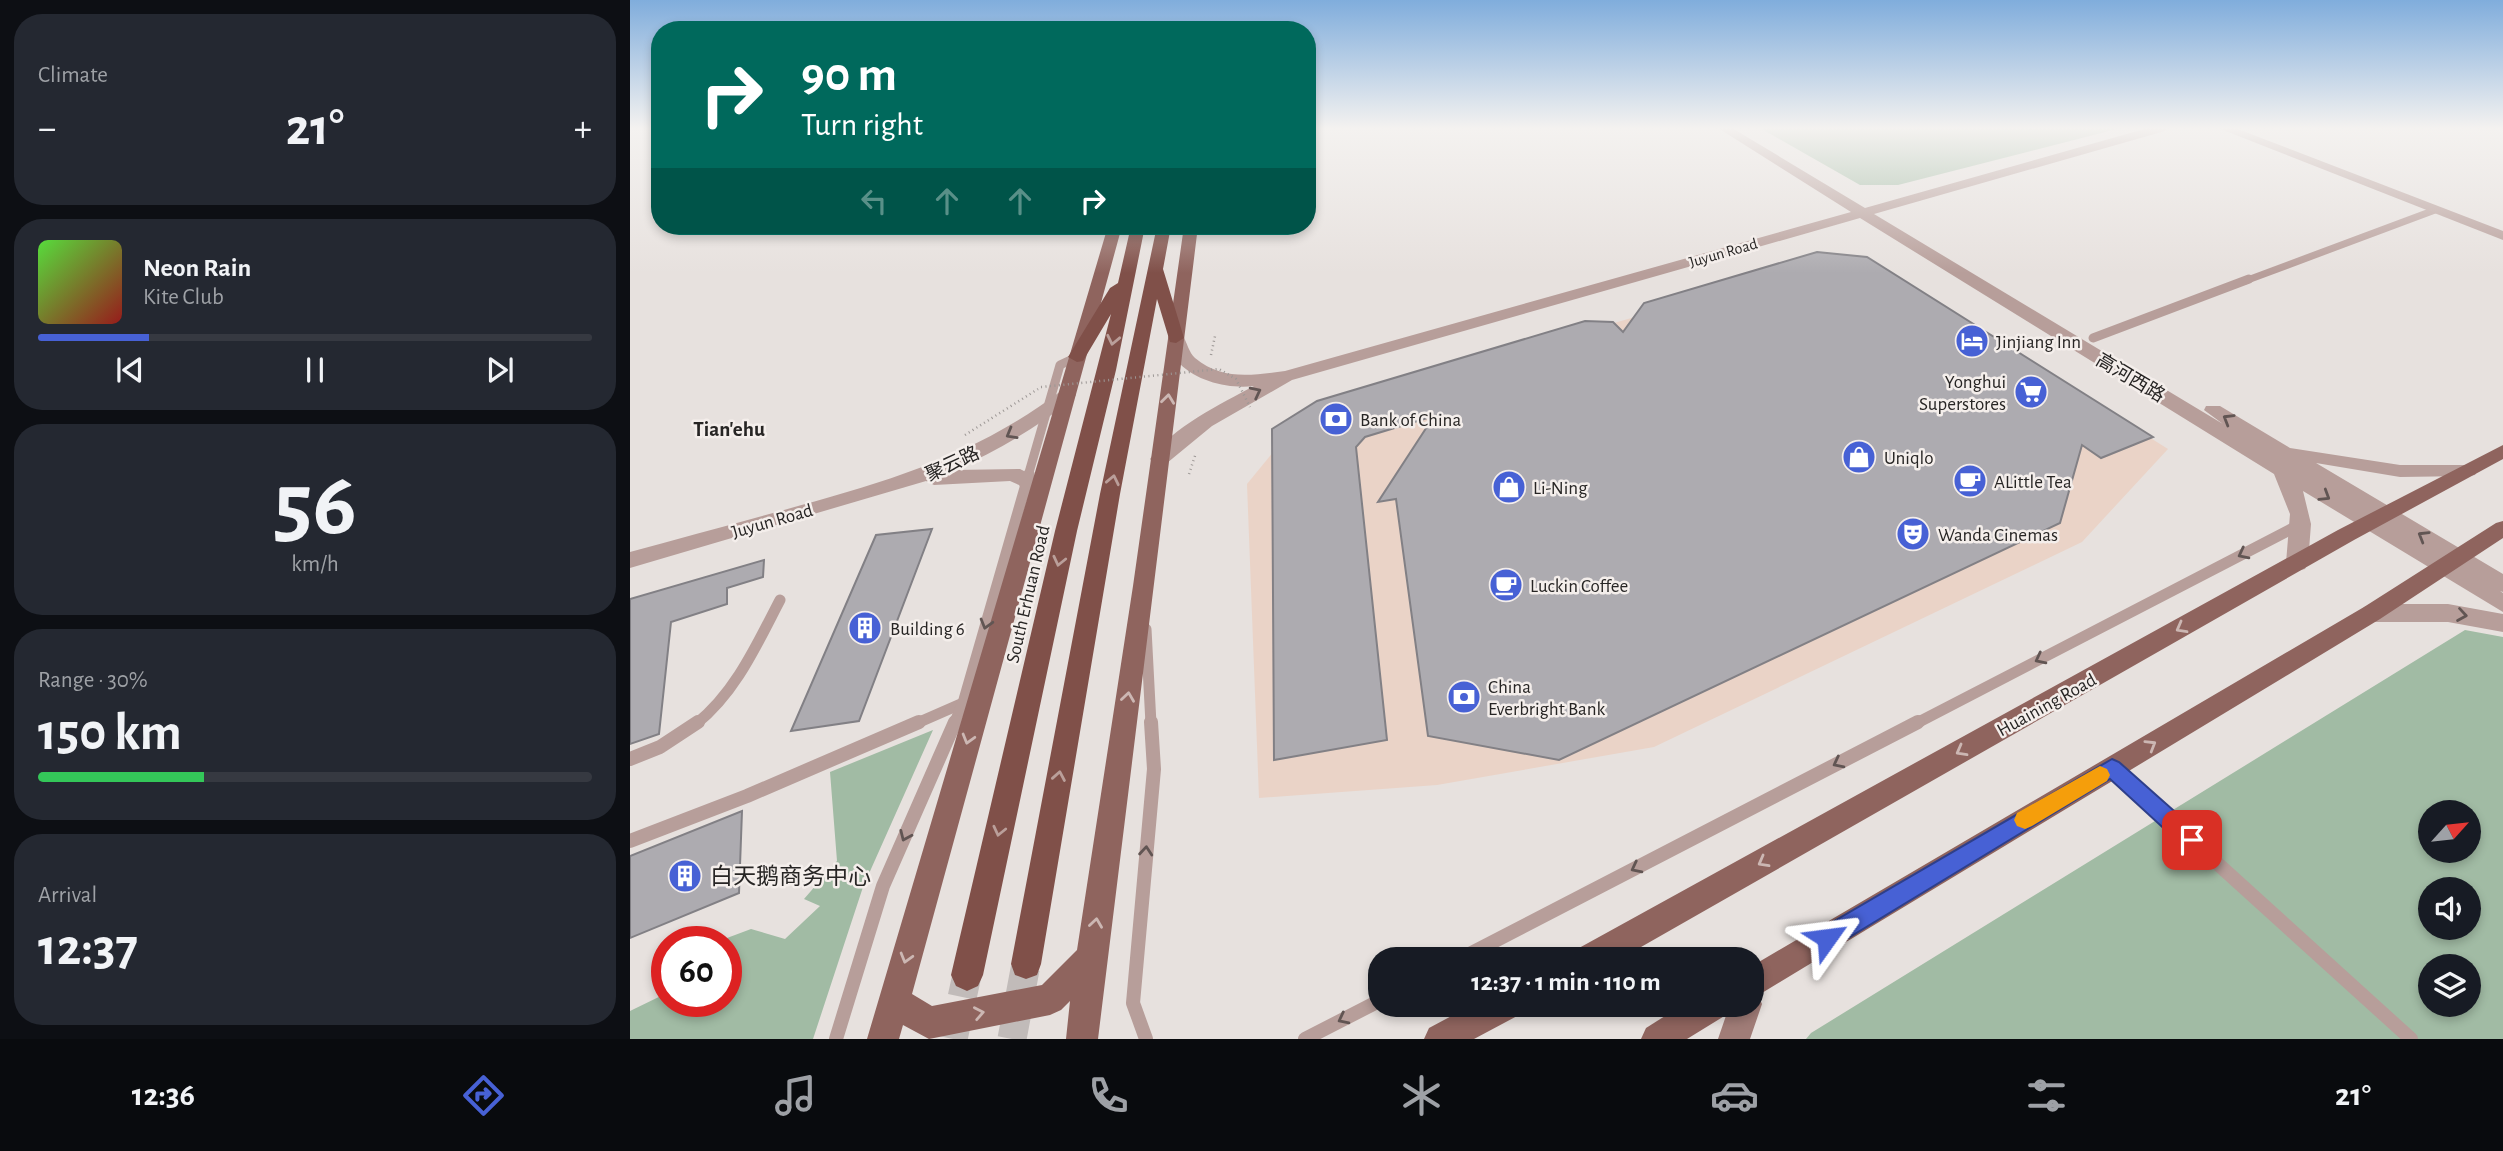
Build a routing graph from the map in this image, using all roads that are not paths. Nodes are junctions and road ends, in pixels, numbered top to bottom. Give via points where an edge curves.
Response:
1 (1809, 176) edge
2 (1816, 176) edge
3 (1991, 176) edge
4 (2349, 176) edge
5 (2435, 210) junction
6 (1870, 211) junction
7 (1112, 235) edge
8 (1127, 235) edge
9 (1136, 235) edge
10 (1162, 235) edge
11 (1168, 235) edge
12 (1190, 235) edge
13 (2503, 236) edge
14 (1157, 258) junction
15 (1129, 265) junction
16 (1176, 338) junction
17 (2093, 338) junction
18 (1077, 357) junction
19 (1286, 376) junction
20 (1067, 395) junction
21 (1046, 412) junction
22 (2503, 451) edge
23 (1160, 458) junction
24 (2281, 460) junction
25 (2468, 470) junction
26 (914, 480) junction
27 (1032, 490) junction
28 (2377, 518) junction
29 (2303, 523) junction
30 (2503, 528) edge
31 (630, 560) edge
32 (2297, 563) junction
33 (2451, 563) junction
34 (2503, 584) edge
35 (1144, 586) junction
36 (780, 600) dead end
37 (2503, 604) edge
38 (2372, 613) junction
39 (2503, 623) edge
40 (963, 703) junction
41 (630, 759) edge
42 (2112, 768) junction
43 (630, 841) edge
44 (1483, 947) edge
45 (1611, 947) edge
46 (1091, 957) junction
47 (1026, 964) tunnel mouth
48 (967, 975) tunnel mouth
49 (1764, 981) edge
50 (894, 1000) junction
51 (1368, 1007) edge
52 (1483, 1017) edge
53 (1693, 1017) edge
54 (1741, 1017) edge
55 (836, 1039) edge
56 (883, 1039) edge
57 (1082, 1039) edge
58 (1146, 1039) edge
59 (1305, 1039) edge
60 (1440, 1039) edge
61 (1657, 1039) edge
62 (1734, 1039) edge
63 (2411, 1039) edge

1 - 6 street, 高河西路
2 - 6 street, 高河西路
3 - 6 street, Juyun Road
4 - 5 street
5 - 13 street
5 - 17 lane
6 - 17 street, 高河西路
6 - 19 street, Juyun Road
6 - 24 street, 高河西路
7 - 18 main road
8 - 15 highway
9 - 15 highway, South Erhuan Road
10 - 14 highway
11 - 14 highway
12 - 16 main road
14 - 16 highway
47 -> 14 highway
15 - 18 highway
15 -> 48 highway, South Erhuan Road
16 - 19 street via 1186,360 1217,378 1241,382
23 -> 16 main road
24 -> 17 street, 高河西路
18 - 20 main road
18 - 21 lane via 1060,365
23 -> 19 street via 1220,410
20 - 21 street, 聚云路
20 - 27 main road
21 -> 26 street, 聚云路 via 978,452
21 - 27 lane
22 - 25 main road, Huaining Road
23 - 35 main road
24 - 25 street via 2400,471
24 - 28 street, 高河西路
24 - 29 street
25 - 28 main road, Huaining Road
26 - 27 street, 聚云路 via 1013,474
26 - 31 street, Juyun Road
27 -> 40 lane
27 -> 50 main road
28 - 32 main road, Huaining Road
28 - 33 street, 高河西路
29 - 32 street
29 -> 44 lane
30 - 33 main road
32 -> 45 main road, Huaining Road
33 - 34 street, 高河西路
33 - 37 street, 高河西路
33 - 38 main road
46 -> 35 main road
58 -> 35 lane via 1133,1003 1154,769
36 - 41 lane via 743,673 715,708 684,734
38 -> 39 street via 2448,613
42 -> 38 main road
40 - 43 lane
40 -> 55 lane via 883,886
42 - 49 main road
42 - 63 lane
50 -> 46 main road via 929,1023 1050,999
46 - 57 main road
50 - 56 main road
51 -> 59 lane
52 - 60 main road
53 - 61 main road
54 - 62 street

